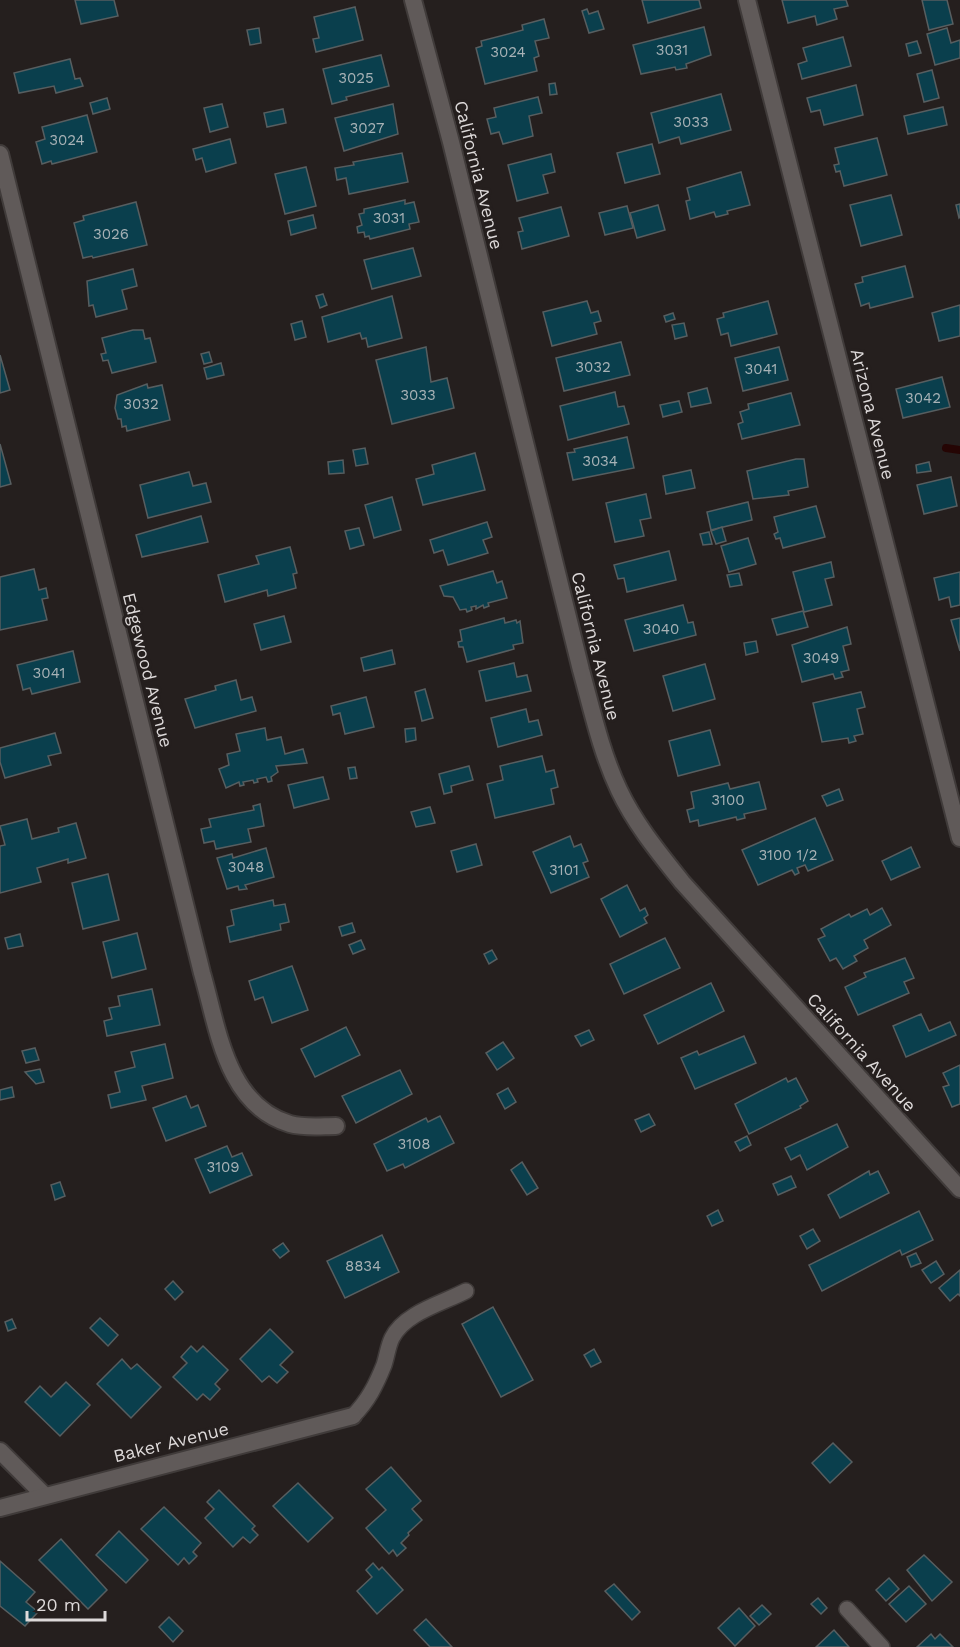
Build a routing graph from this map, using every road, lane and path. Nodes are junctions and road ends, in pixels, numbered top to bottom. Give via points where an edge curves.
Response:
1 (413, 0) edge
2 (747, 0) edge
3 (0, 154) edge
4 (960, 838) edge
5 (336, 1126) dead end
6 (960, 1189) edge
7 (466, 1292) dead end
8 (353, 1416) joint
9 (0, 1451) edge
10 (44, 1495) junction
11 (0, 1508) edge
12 (848, 1609) dead end
13 (882, 1647) edge

1 - 6 street, California Avenue via 581,670 601,744 619,790 645,835 682,882
2 - 4 street, Arizona Avenue
3 - 5 street, Edgewood Avenue via 200,962 228,1061 249,1098 268,1113 291,1125
7 - 8 lane via 402,1325 392,1338 368,1401
8 - 10 street, Baker Avenue
9 - 10 street
10 - 11 street, Baker Avenue
12 - 13 lane

